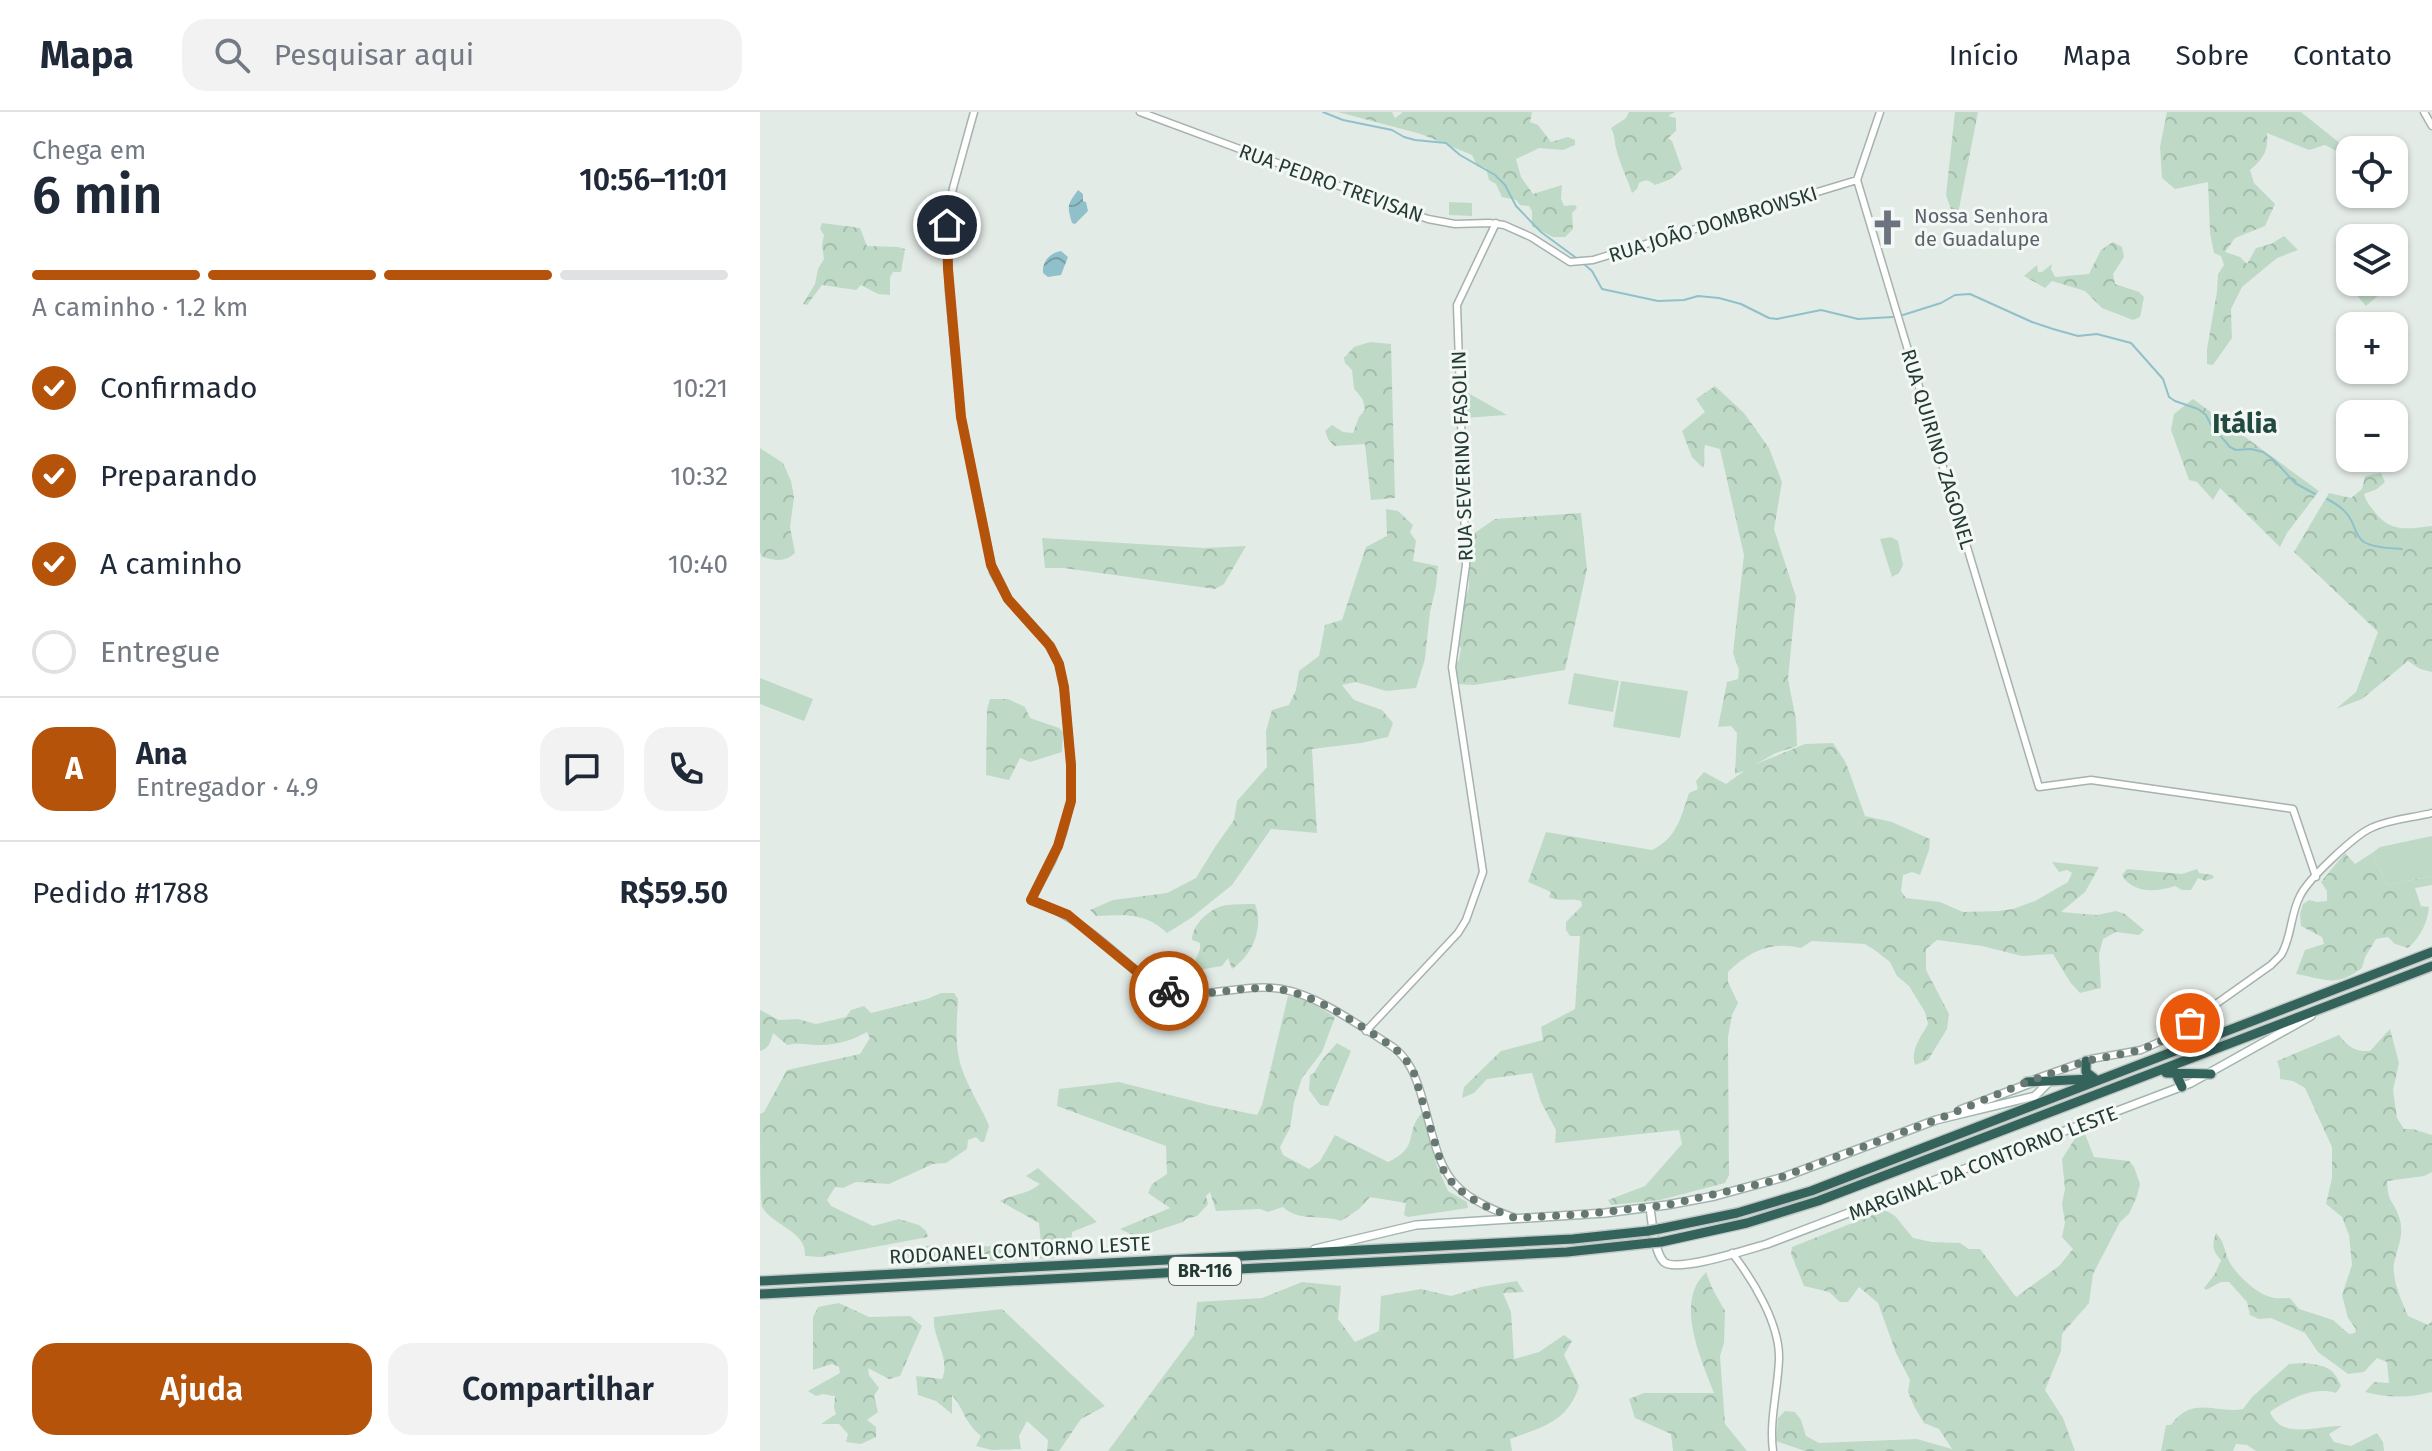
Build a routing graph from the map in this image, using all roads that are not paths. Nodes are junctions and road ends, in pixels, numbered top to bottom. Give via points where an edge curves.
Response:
1 (974, 112) edge
2 (1140, 112) edge
3 (1880, 112) edge
4 (2424, 112) edge
5 (2432, 126) edge
6 (1857, 180) junction
7 (1496, 223) junction
8 (1567, 261) joint
9 (2432, 813) edge
10 (2316, 877) junction
11 (2432, 952) edge
12 (2432, 966) edge
13 (2340, 1001) junction
14 (1366, 1031) junction
15 (2159, 1058) junction
16 (2086, 1061) junction
17 (2060, 1070) junction
18 (2175, 1072) junction
19 (2211, 1074) junction
20 (2094, 1078) junction
21 (2139, 1079) junction
22 (2050, 1081) junction
23 (2027, 1082) junction
24 (2182, 1087) junction
25 (2039, 1093) junction
26 (1936, 1120) junction
27 (1480, 1204) junction
28 (1650, 1208) junction
29 (1515, 1218) junction
30 (1482, 1220) junction
31 (1732, 1253) junction
32 (1293, 1254) junction
33 (760, 1281) edge
34 (760, 1294) edge
35 (1773, 1451) edge

1 - 14 street via 947,225 961,417 993,572 1059,664 1071,765 1071,801 1063,833 1031,900 1068,915 1160,988 1189,994 1287,990
2 - 7 street, RUA PEDRO TREVISAN via 1428,219
3 - 6 street
4 - 5 street
6 - 8 street, RUA JOÃO DOMBROWSKI via 1589,261
6 - 10 street, RUA QUIRINO ZAGONEL via 2039,787 2091,780 2293,809
7 - 8 street, RUA PEDRO TREVISAN via 1523,232
7 - 14 street, RUA SEVERINO FASOLIN via 1457,305 1466,565 1452,661 1482,876 1458,933
9 - 10 street via 2371,828
10 - 16 street via 2300,897 2286,944 2271,965 2168,1038 2141,1050
11 - 15 highway, RODOANEL CONTORNO LESTE / BR-116
12 - 13 highway, RODOANEL CONTORNO LESTE / BR-116
13 - 19 main road, MARGINAL DA CONTORNO LESTE
13 - 21 highway, RODOANEL CONTORNO LESTE / BR-116
14 - 27 street via 1408,1063 1445,1174
15 - 20 highway
15 - 32 highway, RODOANEL CONTORNO LESTE / BR-116 via 1811,1191 1737,1213 1573,1239
16 - 17 street
16 - 20 highway via 2086,1072
17 - 22 street
17 - 23 street
18 - 19 highway
18 - 21 highway
18 - 24 highway
19 - 24 main road, MARGINAL DA CONTORNO LESTE
20 - 22 highway
21 - 34 highway, RODOANEL CONTORNO LESTE / BR-116, bridge via 1795,1209 1661,1242 1567,1252
22 - 23 highway
22 - 25 main road
23 - 25 main road via 2038,1085
23 - 26 main road
24 - 31 main road, MARGINAL DA CONTORNO LESTE via 1801,1233
25 - 26 main road
26 - 28 main road via 1768,1182
27 - 29 street
27 - 30 street
28 - 29 main road
28 - 31 main road, MARGINAL DA CONTORNO LESTE via 1657,1249 1667,1264
29 - 30 main road
30 - 32 main road via 1404,1226
31 - 35 street via 1754,1286 1778,1344
32 - 33 highway, RODOANEL CONTORNO LESTE / BR-116

